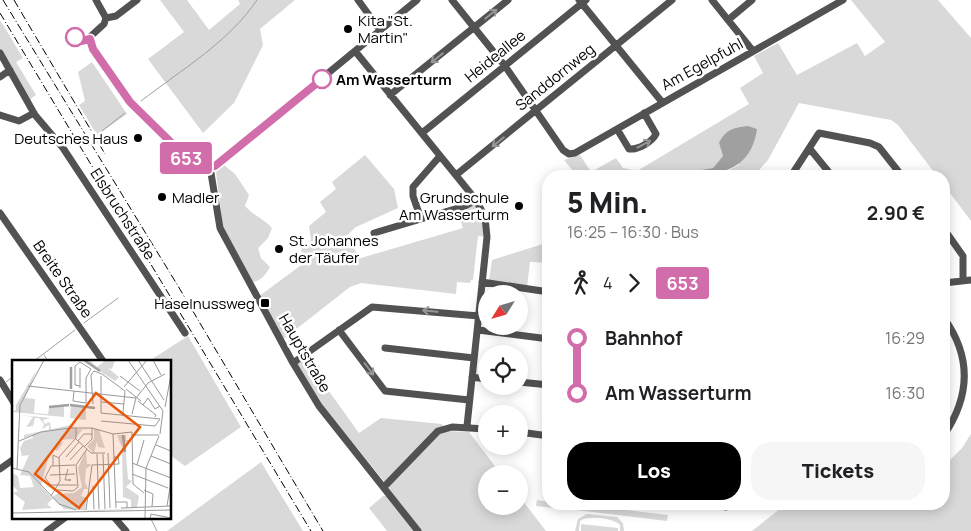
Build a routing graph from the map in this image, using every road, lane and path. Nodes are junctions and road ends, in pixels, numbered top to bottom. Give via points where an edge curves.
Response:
1 (96, 0) edge
2 (136, 0) edge
3 (358, 0) edge
4 (416, 0) edge
5 (452, 0) edge
6 (508, 0) edge
7 (672, 0) edge
8 (712, 0) edge
9 (752, 0) edge
10 (843, 0) edge
11 (582, 1) edge
12 (106, 18) junction
13 (728, 20) junction
14 (475, 27) junction
15 (380, 30) junction
16 (616, 45) junction
17 (355, 51) junction
18 (753, 51) junction
19 (0, 53) edge
20 (505, 66) junction
21 (10, 70) junction
22 (0, 77) edge
23 (390, 95) junction
24 (662, 102) junction
25 (536, 111) junction
26 (34, 113) junction
27 (644, 113) junction
28 (0, 115) edge
29 (617, 129) junction
30 (422, 133) junction
31 (810, 149) junction
32 (440, 156) junction
33 (210, 167) junction
34 (795, 170) edge
35 (827, 170) edge
36 (897, 170) edge
37 (456, 176) junction
38 (476, 200) junction
39 (0, 213) edge
40 (420, 219) junction
41 (374, 232) dead end
42 (950, 238) edge
43 (967, 280) edge
44 (950, 281) edge
45 (482, 282) junction
46 (482, 285) edge
47 (542, 291) edge
48 (478, 316) edge
49 (950, 325) edge
50 (339, 330) junction
51 (478, 330) edge
52 (185, 333) dead end
53 (517, 335) edge
54 (542, 338) edge
55 (385, 348) dead end
56 (474, 358) junction
57 (102, 360) edge
58 (293, 363) junction
59 (472, 377) junction
60 (478, 378) edge
61 (0, 380) edge
62 (528, 383) edge
63 (542, 384) edge
64 (12, 399) edge
65 (469, 400) junction
66 (950, 425) edge
67 (467, 426) junction
68 (478, 428) edge
69 (528, 433) edge
70 (542, 435) edge
71 (12, 460) edge
72 (0, 469) edge
73 (384, 487) junction
74 (65, 518) edge
75 (115, 518) edge
76 (56, 528) edge
77 (47, 531) edge
78 (126, 531) edge
79 (418, 531) edge

1 - 12 street
2 - 12 street via 116,16
3 - 15 street
4 - 15 street
5 - 14 street
14 -> 6 street
7 - 16 street, Sanddornweg
8 - 13 street
9 - 13 street
10 - 18 street, Am Egelpfuhl
11 - 16 street
11 - 20 street, Heideallee
12 - 33 street via 91,36 90,43 130,102 192,163 201,168
13 - 18 street
14 - 20 street
14 -> 23 street
15 - 17 street
16 - 24 street
16 - 25 street, Sanddornweg
17 - 23 street
17 - 33 street
18 - 24 street, Am Egelpfuhl
19 - 21 street, Elsbruchstraße
20 - 25 street
20 - 30 street, Heideallee
21 - 22 street
21 - 26 street, Elsbruchstraße
23 - 30 street
24 - 27 street, Am Egelpfuhl
25 - 29 street, Am Egelpfuhl via 569,154
25 -> 37 street, Sanddornweg
26 - 28 street via 23,120 13,121
26 - 52 street, Elsbruchstraße via 63,148
27 - 29 street, Am Egelpfuhl
29 -> 27 street via 628,149 634,150 654,139 656,134
30 - 32 street
31 - 34 street
31 - 35 street
31 - 36 street via 819,133 870,143 879,147
32 - 37 street
32 - 40 street via 413,187
33 - 58 street, Hauptstraße via 220,228
37 - 38 street
38 - 40 street
38 - 45 street via 487,225
39 - 57 street, Breite Straße
40 - 41 street
42 - 43 street via 962,256
43 - 44 street
45 - 46 street
45 - 47 street
48 -> 50 street via 375,306
49 - 66 street via 963,348 966,382 958,411
50 - 58 street
50 -> 65 street via 385,391
51 - 56 street
53 - 54 street
55 - 56 street
56 - 59 street
58 - 73 street, Hauptstraße via 319,406
59 - 60 street
59 - 65 street
61 - 64 street
62 - 63 street
65 - 67 street
67 - 68 street
67 - 73 street via 452,426 438,431
69 - 70 street
71 - 72 street
73 - 79 street, Hauptstraße
74 - 76 street
75 - 78 street
76 - 77 street

